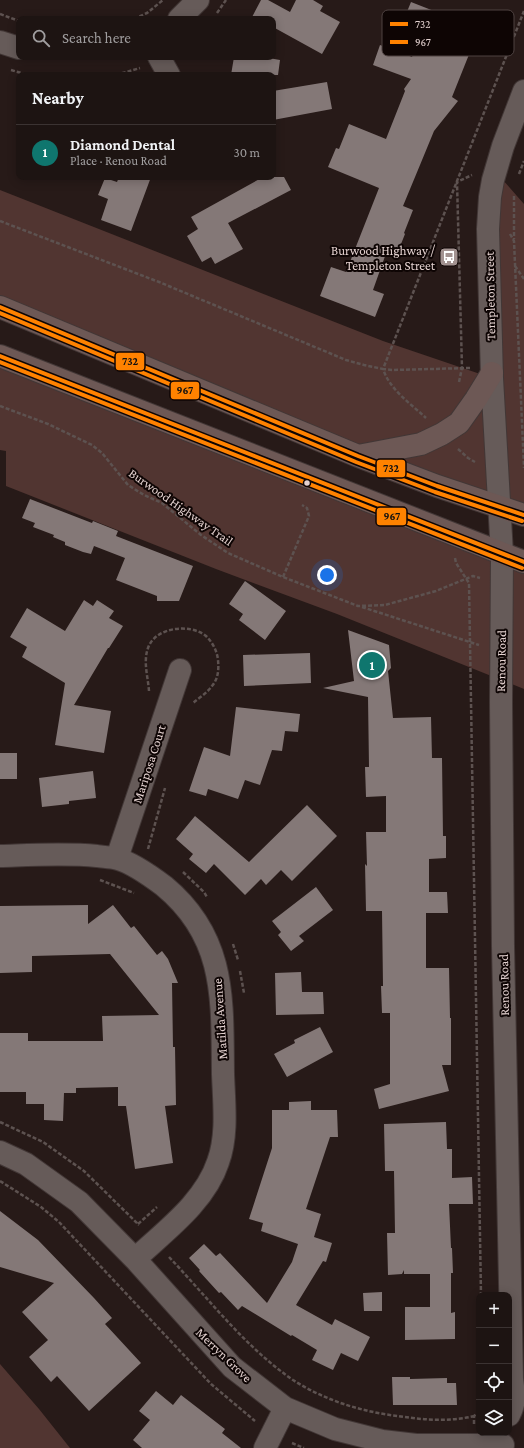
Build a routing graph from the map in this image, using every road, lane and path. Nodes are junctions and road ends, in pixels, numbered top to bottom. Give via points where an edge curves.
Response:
1 (163, 0) edge
2 (198, 0) edge
3 (226, 0) edge
4 (524, 11) edge
5 (217, 13) dead end
6 (0, 14) edge
7 (140, 16) edge
8 (182, 16) edge
9 (16, 20) edge
10 (514, 37) edge
11 (0, 42) edge
12 (16, 47) edge
13 (506, 56) edge
14 (151, 62) edge
15 (124, 72) edge
16 (165, 72) edge
17 (524, 91) edge
18 (524, 162) edge
19 (497, 163) junction
20 (517, 180) dead end
21 (457, 182) junction
22 (514, 190) dead end
23 (0, 221) edge
24 (514, 241) dead end
25 (515, 266) dead end
26 (524, 279) edge
27 (0, 307) edge
28 (517, 315) dead end
29 (0, 356) edge
30 (462, 368) junction
31 (383, 369) junction
32 (483, 371) junction
33 (459, 384) dead end
34 (0, 406) edge
35 (427, 419) dead end
36 (453, 445) dead end
37 (358, 456) junction
38 (477, 463) dead end
39 (524, 468) edge
40 (302, 505) dead end
41 (499, 507) junction
42 (524, 516) edge
43 (502, 554) junction
44 (455, 558) dead end
45 (524, 562) edge
46 (476, 576) dead end
47 (283, 577) junction
48 (467, 578) junction
49 (358, 606) junction
50 (470, 642) junction
51 (501, 649) junction
52 (180, 670) dead end
53 (0, 856) edge
54 (117, 858) junction
55 (97, 879) dead end
56 (140, 898) dead end
57 (0, 1122) edge
58 (0, 1152) edge
59 (0, 1181) edge
60 (160, 1205) dead end
61 (138, 1224) junction
62 (141, 1227) dead end
63 (165, 1253) dead end
64 (135, 1259) junction
65 (517, 1269) edge
66 (482, 1292) edge
67 (285, 1408) junction
68 (512, 1410) edge
69 (474, 1416) joint
70 (256, 1421) dead end
71 (474, 1429) dead end
72 (290, 1442) dead end
73 (504, 1442) edge
74 (294, 1444) junction
75 (265, 1448) edge
76 (292, 1448) edge
77 (304, 1448) edge

1 - 7 path
2 - 8 street
3 - 5 path
4 - 10 path
6 - 9 path
11 - 12 street
13 - 21 path
14 - 15 path
14 - 16 street
17 - 19 street, Templeton Street
18 - 20 path
19 - 21 path
19 - 32 street, Templeton Street via 490,197
21 - 30 path
21 - 31 path
22 - 24 path
23 - 31 path via 159,282 346,360
25 - 26 path
27 - 37 highway
28 - 39 path
29 - 43 highway
30 - 31 path
30 - 32 path
30 - 33 path
31 - 35 path via 393,388
32 - 37 highway via 476,399 459,423 421,444
32 - 41 street, Templeton Street
34 - 47 path, Burwood Highway Trail via 48,424 92,445 128,485 162,503 214,545
36 - 38 path
37 - 41 highway
40 - 47 path via 307,508 308,516
41 - 42 highway
41 - 43 street, Renou Road
43 - 45 highway
43 - 51 street, Renou Road
44 - 48 path
46 - 48 path, Burwood Highway Trail
47 - 49 path, Burwood Highway Trail
48 - 49 path, Burwood Highway Trail via 402,601 378,606
48 - 50 path
49 - 50 path
50 - 51 path
50 - 66 path
51 - 65 street, Renou Road via 503,954
52 - 54 street, Mariposa Court
53 - 54 street, Matilda Avenue via 80,855
54 - 64 street, Matilda Avenue via 153,877 171,892 203,930 214,959 222,1009 224,1118 219,1161 202,1195
55 - 56 path via 134,893
57 - 61 path via 43,1142 84,1171
58 - 64 street, Merryn Grove via 26,1164 79,1202
59 - 70 path via 41,1207 59,1222 211,1384
60 - 61 path
61 - 62 path
63 - 69 path via 248,1343 268,1361 310,1389 342,1403 384,1415 450,1420
64 - 67 street, Merryn Grove via 232,1367
65 - 68 street, Renou Road via 512,1379 515,1396
67 - 73 street, Merryn Grove via 335,1429 382,1441 416,1445
67 - 75 street
69 - 71 path
72 - 74 path
74 - 76 path
74 - 77 path

